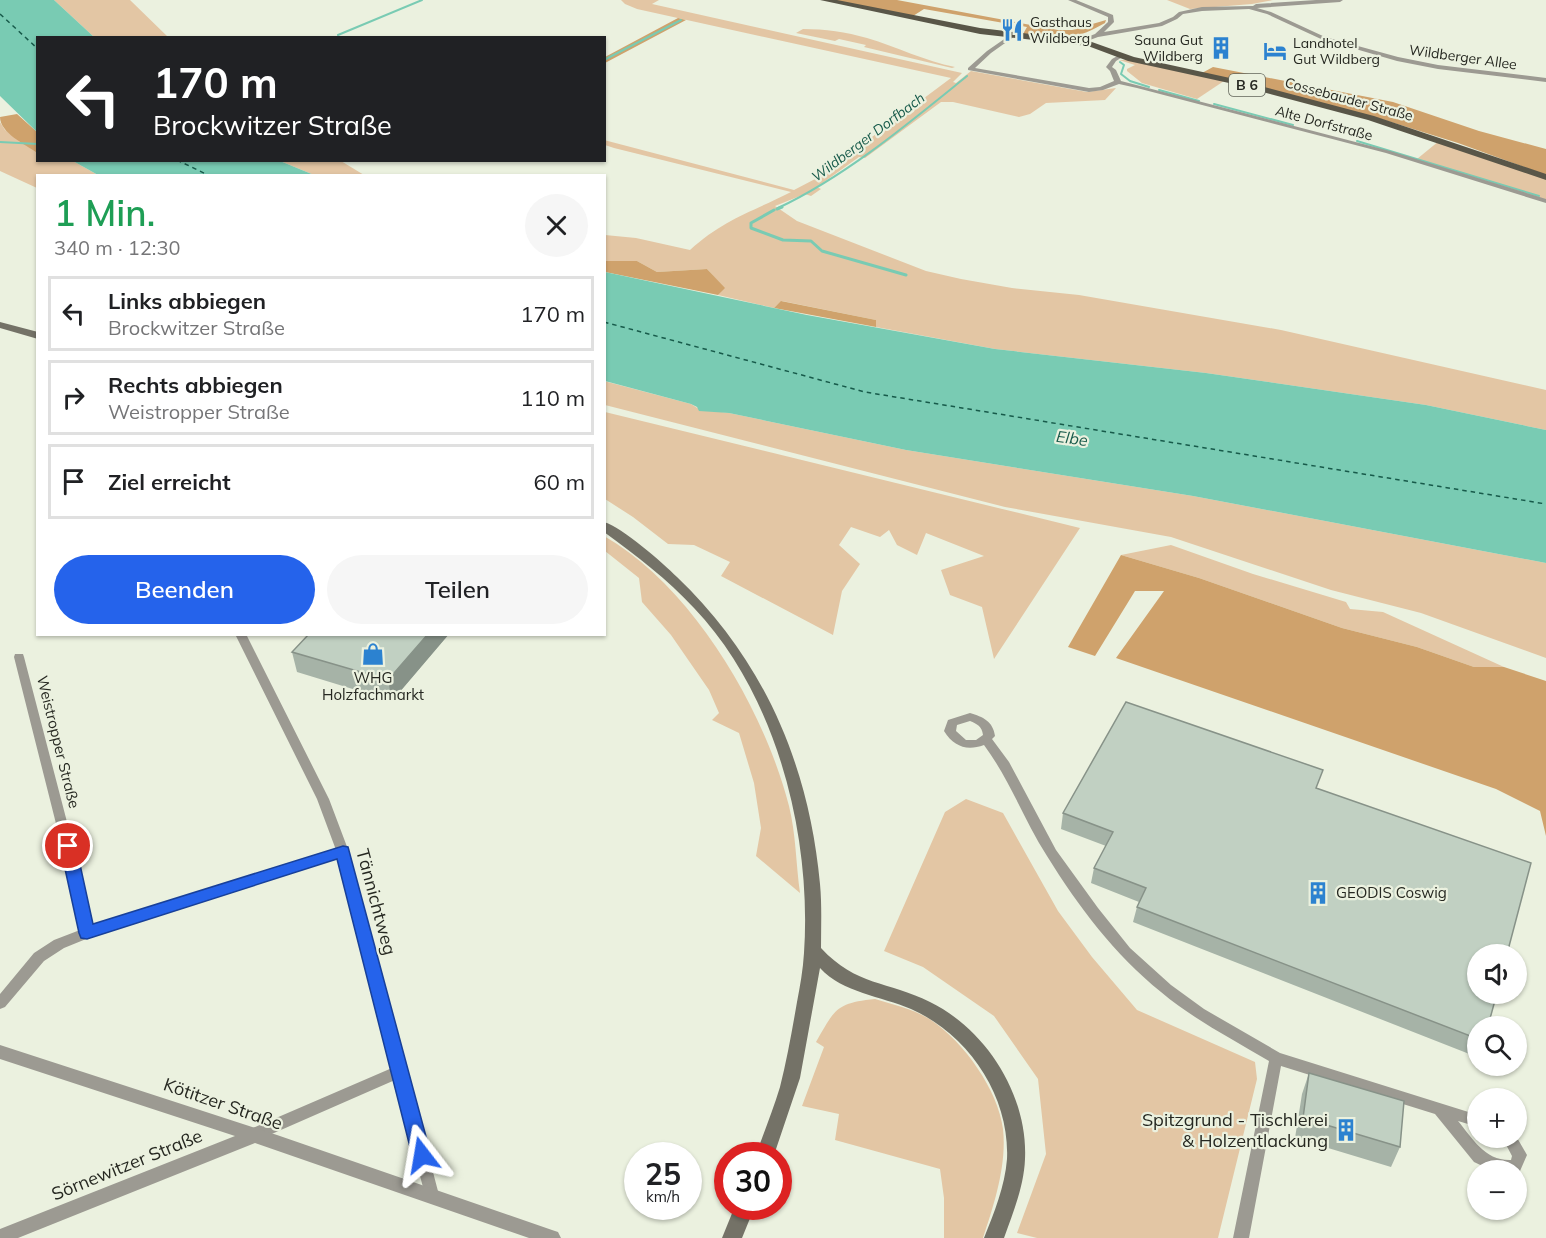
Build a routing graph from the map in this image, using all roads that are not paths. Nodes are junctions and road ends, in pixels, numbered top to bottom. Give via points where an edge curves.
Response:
1 (824, 0) edge
2 (1071, 0) edge
3 (1340, 0) edge
4 (1250, 7) junction
5 (1013, 35) junction
6 (1097, 35) junction
7 (1079, 42) junction
8 (1120, 56) junction
9 (1546, 80) edge
10 (1118, 82) junction
11 (1546, 177) edge
12 (1546, 201) edge
13 (0, 325) edge
14 (36, 335) edge
15 (606, 527) edge
16 (241, 636) edge
17 (19, 657) dead end
18 (986, 739) dead end
19 (343, 852) junction
20 (87, 933) junction
21 (813, 950) junction
22 (0, 1003) edge
23 (0, 1052) edge
24 (1276, 1058) junction
25 (401, 1071) junction
26 (1440, 1109) junction
27 (1467, 1118) edge
28 (253, 1136) junction
29 (770, 1142) edge
30 (1467, 1142) edge
31 (1472, 1148) edge
32 (1516, 1148) edge
33 (432, 1195) junction
34 (739, 1220) edge
35 (0, 1237) edge
36 (552, 1238) edge
37 (732, 1238) edge
38 (994, 1238) edge
39 (1241, 1238) edge

1 - 5 main road, Cossebauder Straße / B 6
2 - 6 street via 1112,18
3 - 4 street
4 - 6 street via 1202,9 1181,13 1160,25
4 - 9 street, Wildberger Allee via 1323,38 1378,54 1438,67
5 - 7 main road, Cossebauder Straße / B 6
5 - 10 street via 970,69 1089,90
6 - 7 street
7 - 8 main road, Cossebauder Straße / B 6
8 - 10 street via 1109,67
8 - 11 main road, Cossebauder Straße / B 6 via 1371,118
10 - 12 street, Alte Dorfstraße via 1388,153
13 - 14 main road
15 - 21 main road via 667,572 712,619 752,677 783,742 803,806 813,877
16 - 19 street, Tännichtweg via 323,799
17 - 20 street, Weistropper Straße
18 - 24 street via 1051,853 1125,952 1191,1007
19 - 20 street
19 - 25 street, Tännichtweg
20 - 22 street via 39,957
21 - 29 main road via 791,1080
21 - 38 main road via 832,969 859,984 909,1001 951,1025 976,1048 995,1074 1011,1112 1016,1158
23 - 28 street, Kötitzer Straße via 201,1115
24 - 26 street
24 - 39 street
25 - 28 street, Sörnewitzer Straße
25 - 33 street, Tännichtweg
26 - 27 street
26 - 30 street
28 - 33 street, Kötitzer Straße
28 - 35 street, Sörnewitzer Straße
31 - 32 street via 1479,1157 1499,1167 1515,1166 1520,1155
33 - 36 street, Kötitzer Straße
34 - 37 main road

